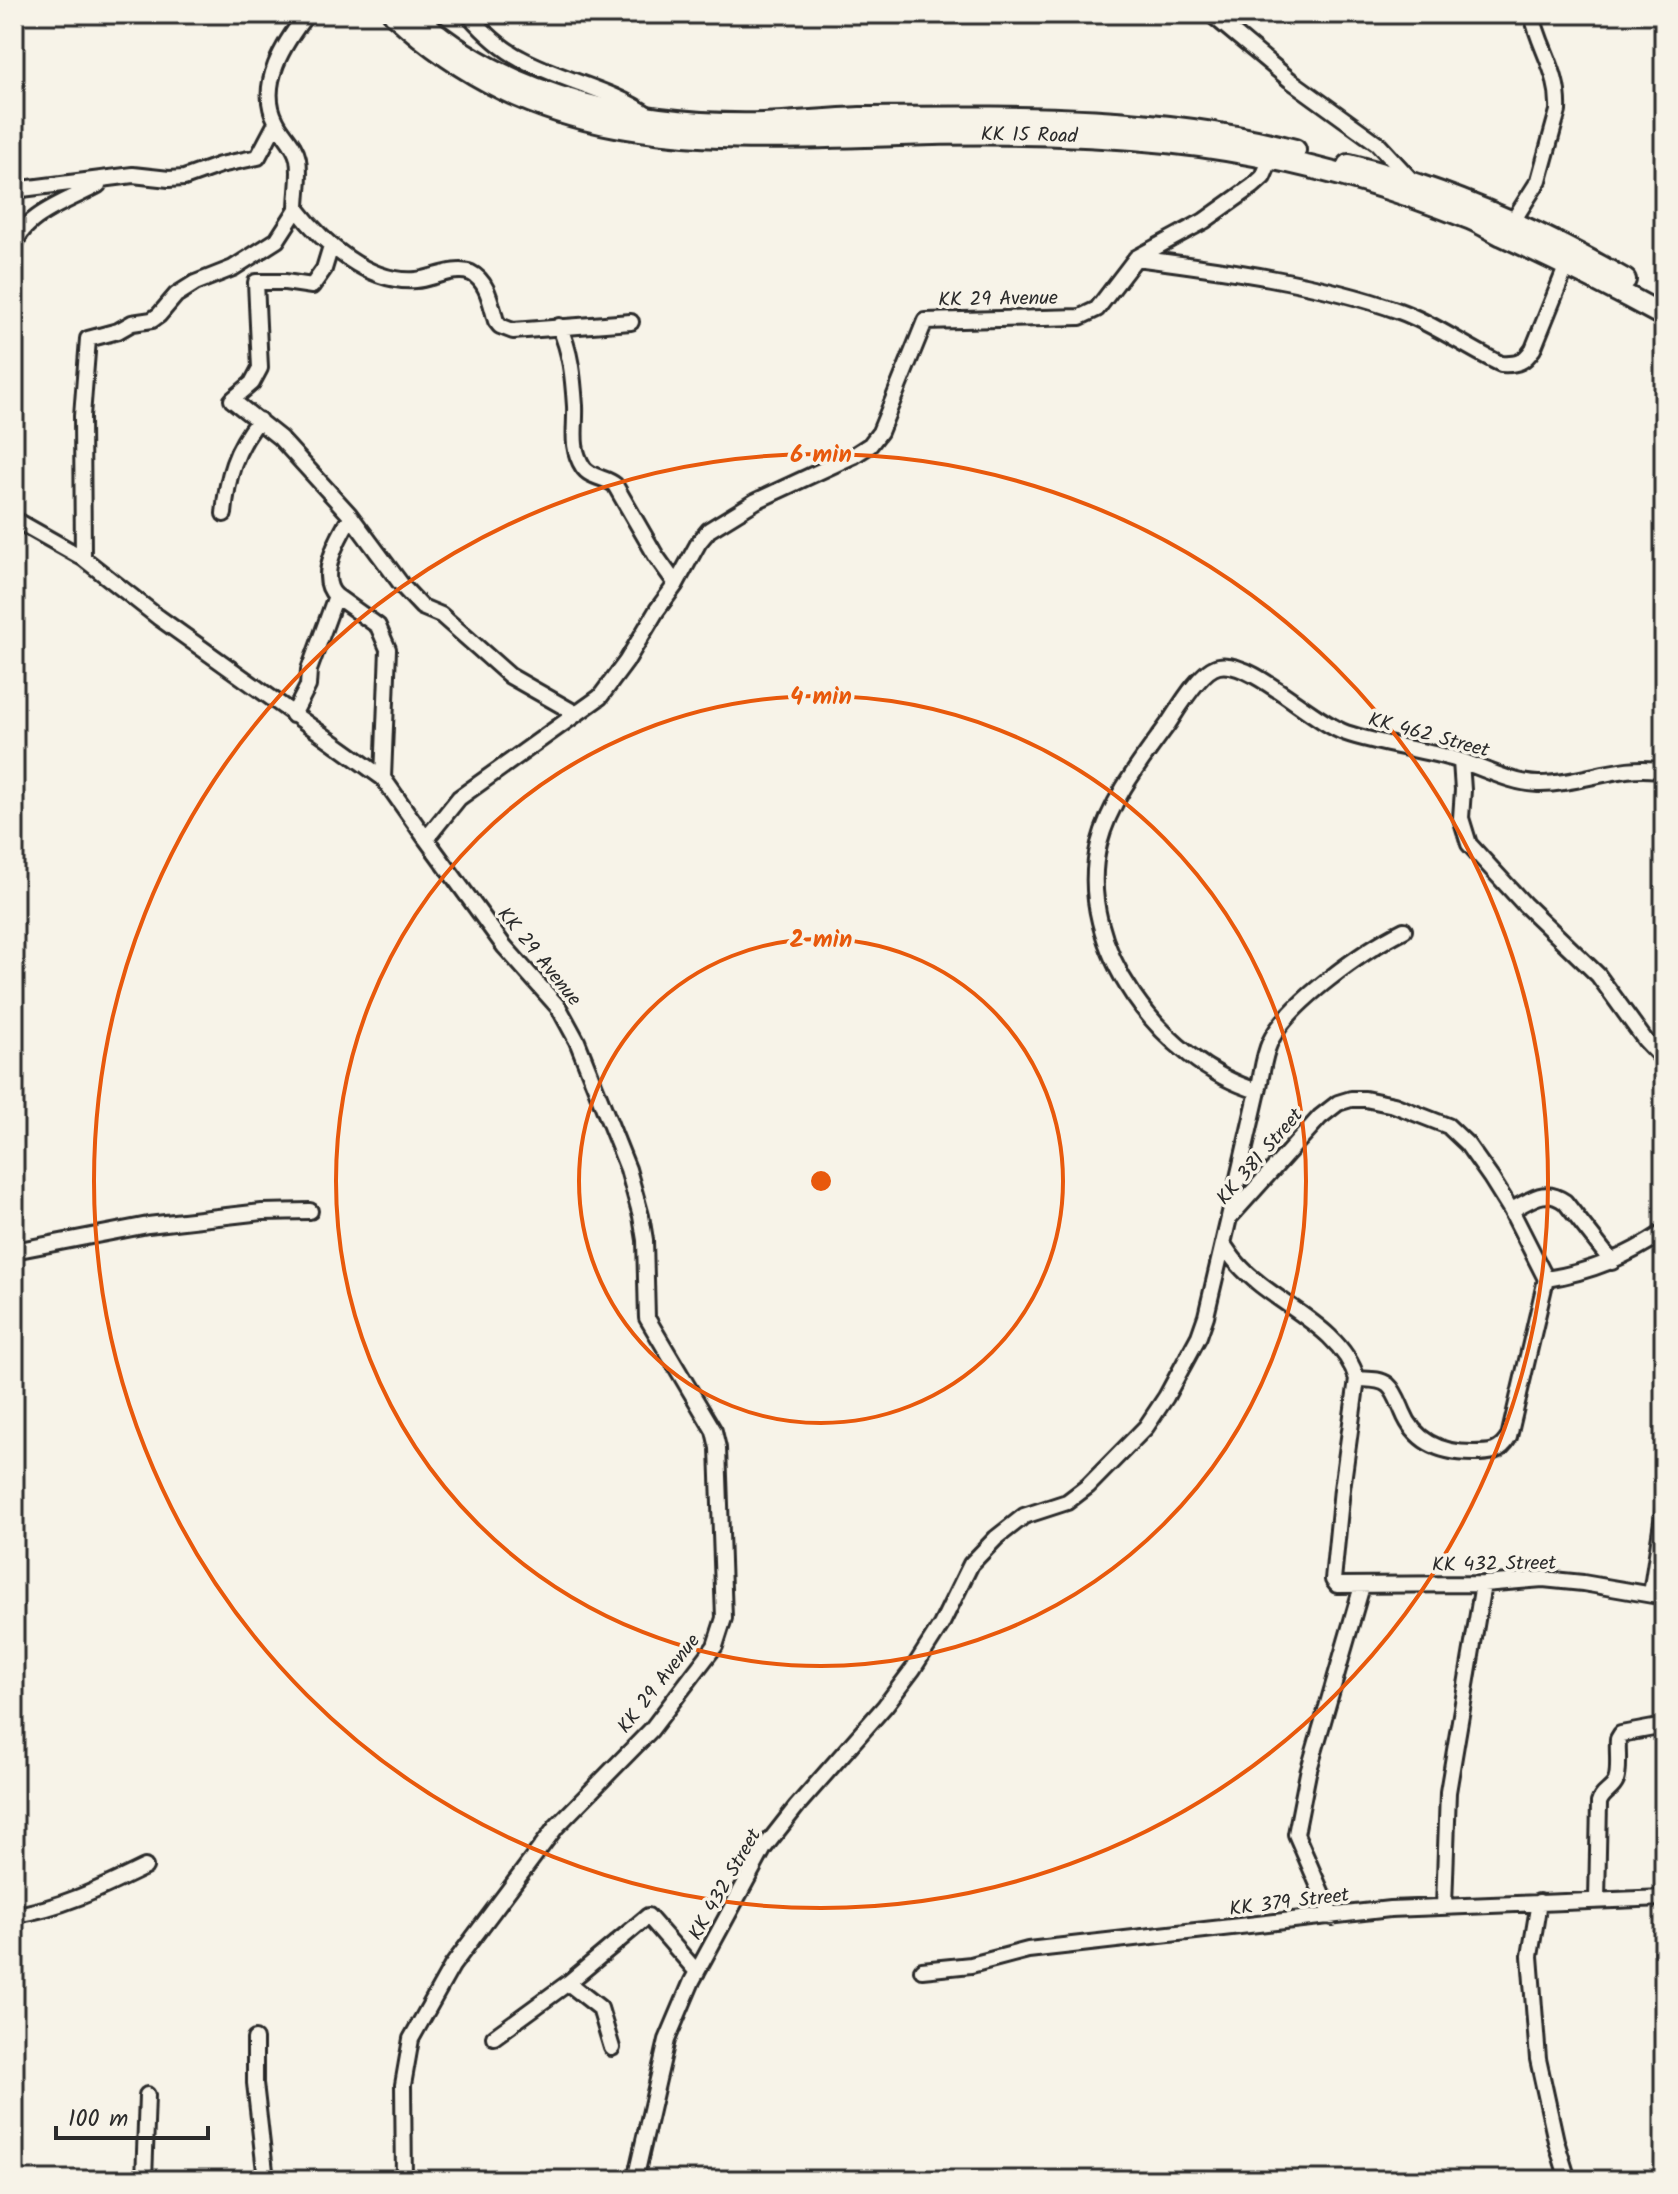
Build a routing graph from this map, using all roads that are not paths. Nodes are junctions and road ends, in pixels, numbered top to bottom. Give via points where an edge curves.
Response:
1 (307, 14) edge
2 (394, 14) edge
3 (414, 14) edge
4 (468, 14) edge
5 (1211, 14) edge
6 (1532, 14) edge
7 (650, 116) junction
8 (276, 123) junction
9 (1271, 158) junction
10 (105, 180) junction
11 (1414, 182) junction
12 (14, 190) edge
13 (297, 209) junction
14 (1513, 221) junction
15 (331, 246) junction
16 (14, 251) edge
17 (1136, 258) junction
18 (1570, 258) junction
19 (1664, 300) edge
20 (1664, 316) edge
21 (631, 322) dead end
22 (559, 326) junction
23 (259, 420) junction
24 (224, 514) dead end
25 (350, 518) junction
26 (14, 519) edge
27 (83, 558) junction
28 (676, 584) junction
29 (336, 596) junction
30 (575, 713) junction
31 (293, 715) junction
32 (1461, 761) junction
33 (1664, 771) edge
34 (383, 778) junction
35 (426, 839) junction
36 (1404, 930) dead end
37 (1664, 1060) edge
38 (1258, 1091) junction
39 (1511, 1210) junction
40 (310, 1211) dead end
41 (1229, 1218) junction
42 (1664, 1232) edge
43 (1223, 1244) junction
44 (14, 1251) edge
45 (1612, 1262) junction
46 (1546, 1279) junction
47 (1357, 1379) junction
48 (1664, 1508) edge
49 (971, 1564) joint
50 (1483, 1584) junction
51 (1362, 1586) junction
52 (1657, 1596) edge
53 (1664, 1726) edge
54 (145, 1867) dead end
55 (1664, 1898) edge
56 (1597, 1900) junction
57 (1539, 1902) junction
58 (1444, 1906) junction
59 (14, 1915) edge
60 (1332, 1917) junction
61 (922, 1970) dead end
62 (697, 1972) junction
63 (568, 1983) junction
64 (494, 2037) dead end
65 (255, 2039) dead end
66 (612, 2048) dead end
67 (147, 2095) dead end
68 (144, 2180) edge
69 (266, 2180) edge
70 (404, 2180) edge
71 (635, 2180) edge
72 (1568, 2180) edge

1 - 8 street via 268,86
2 - 9 highway, KK 15 Road via 474,75 557,112 647,133 746,139 1057,134
3 - 7 highway, KK 15 Road via 461,49 533,88 586,106
4 - 7 street via 516,57 619,96
5 - 11 street via 1377,143
6 - 14 street via 1550,60 1558,111 1539,180
7 - 11 highway, KK 15 Road via 738,124 857,118 1096,121 1189,129 1251,139
8 - 10 street via 258,157 250,160 184,178 133,175
8 - 13 street via 299,162
9 - 17 street, KK 29 Avenue via 1253,186 1204,221
9 - 18 highway, KK 15 Road via 1383,188
10 - 12 street
10 - 16 street via 33,221 15,241
11 - 14 highway, KK 15 Road
13 - 15 street
13 - 27 street via 277,240 176,295 152,320 88,339 82,416
14 - 18 highway, KK 15 Road
15 - 22 street via 369,270 400,280 470,273 486,288 500,326 513,331
15 - 23 street via 312,286 256,282 260,368 232,400
17 - 18 street via 1354,296 1401,312 1501,364 1517,365 1533,349
17 - 28 street, KK 29 Avenue via 1097,309 1080,317 929,318 870,445 717,524 699,542
18 - 19 highway, KK 15 Road
18 - 20 highway, KK 15 Road
21 - 22 street
22 - 28 street via 573,375 573,444 581,465 615,485
23 - 24 street via 235,456
23 - 25 street
25 - 29 street via 335,542 327,583
25 - 30 street via 422,607 441,615 510,676
26 - 27 street
27 - 31 street
28 - 30 street, KK 29 Avenue via 609,686
29 - 31 street via 308,686
29 - 34 street via 378,626 388,649
30 - 35 street, KK 29 Avenue via 459,798
31 - 34 street
32 - 33 street, KK 462 Street via 1535,784 1627,770
32 - 37 street via 1461,818 1469,844 1598,975
32 - 38 street, KK 462 Street via 1340,731 1255,676 1219,666 1203,676 1144,756 1114,806 1098,847 1100,922 1117,969 1157,1025 1207,1070
34 - 35 street
35 - 70 street, KK 29 Avenue via 504,946 559,1008 588,1065 628,1169 645,1240 647,1318 714,1431 718,1448 724,1618 715,1646 651,1730 556,1827 452,1966 411,2039 403,2085
36 - 38 street via 1340,971 1286,1018 1270,1042
38 - 41 street
39 - 41 street, KK 381 Street via 1467,1144 1448,1126 1394,1105 1351,1099 1320,1117
39 - 45 street via 1545,1194 1557,1196
39 - 46 street, KK 381 Street
40 - 44 street via 148,1225
41 - 43 street, KK 381 Street
42 - 45 street
43 - 47 street via 1237,1264 1334,1342
43 - 49 street, KK 381 Street via 1199,1336 1146,1427 1088,1486 1067,1502 1024,1516
45 - 46 street
46 - 47 street via 1516,1415 1503,1448 1455,1453 1437,1447 1413,1432 1391,1387 1380,1380
47 - 51 street, KK 432 Street via 1333,1580 1337,1585
48 - 52 street
49 - 62 street, KK 432 Street via 913,1669 764,1848
50 - 51 street, KK 432 Street
50 - 52 street, KK 432 Street via 1543,1579
50 - 58 street via 1448,1792
51 - 60 street via 1308,1773 1296,1834
53 - 56 street via 1618,1739 1616,1779 1599,1803
54 - 59 street via 102,1889
55 - 56 street, KK 379 Street
56 - 57 street, KK 379 Street
57 - 58 street, KK 379 Street
57 - 72 street via 1530,1956 1538,2059
58 - 60 street, KK 379 Street
60 - 61 street, KK 379 Street via 1028,1950 971,1965
62 - 63 street via 648,1916
62 - 71 street, KK 432 Street via 667,2040
63 - 64 street
63 - 66 street via 600,2008
65 - 69 street
67 - 68 street

